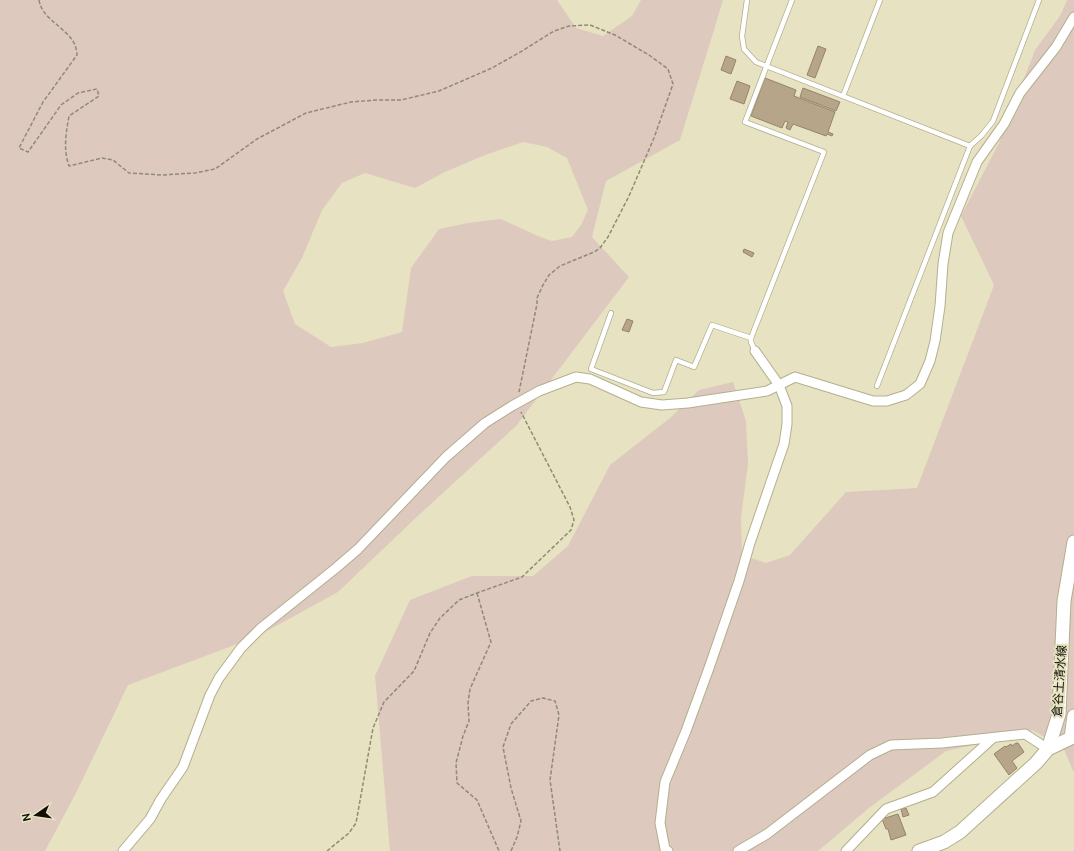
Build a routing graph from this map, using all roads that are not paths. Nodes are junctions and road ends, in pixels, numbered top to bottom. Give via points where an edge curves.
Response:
1 (747, 0) edge
2 (792, 0) edge
3 (880, 0) edge
4 (1038, 0) edge
5 (1074, 17) edge
6 (766, 67) junction
7 (843, 96) junction
8 (970, 146) junction
9 (611, 313) dead end
10 (751, 338) junction
11 (755, 351) joint
12 (780, 385) junction
13 (877, 386) dead end
14 (1074, 542) edge
15 (1074, 716) edge
16 (993, 738) junction
17 (1048, 749) junction
18 (123, 851) edge
19 (668, 851) edge
20 (738, 851) edge
21 (846, 851) edge
22 (919, 851) edge

1 - 6 lane via 742,36 744,49 756,62
2 - 6 lane
3 - 7 lane
4 - 8 lane via 993,121
5 - 12 street via 1056,47 1020,93 1004,124 977,162 948,233 935,341 920,384 906,395 887,401 873,401 795,377
6 - 7 lane
6 - 10 lane via 745,122 824,152
7 - 8 lane
8 - 13 lane
9 - 10 lane via 591,369 653,393 664,392 676,360 694,367 712,325
10 - 11 lane
11 - 12 street
12 - 18 street via 767,391 662,405 641,402 590,379 576,377 540,391 485,423 446,457 358,548 261,628 241,648 210,695 183,767 150,819
12 - 19 street via 787,406 784,444 709,668 665,782 660,823 665,849
14 - 17 main road, 倉谷土清水線 via 1064,601 1059,714
15 - 17 main road via 1070,738
16 - 17 street via 1025,734
16 - 20 street via 891,745 870,755 767,834
16 - 21 street via 933,792 886,809
17 - 22 main road, 倉谷土清水線 via 960,832 944,842

